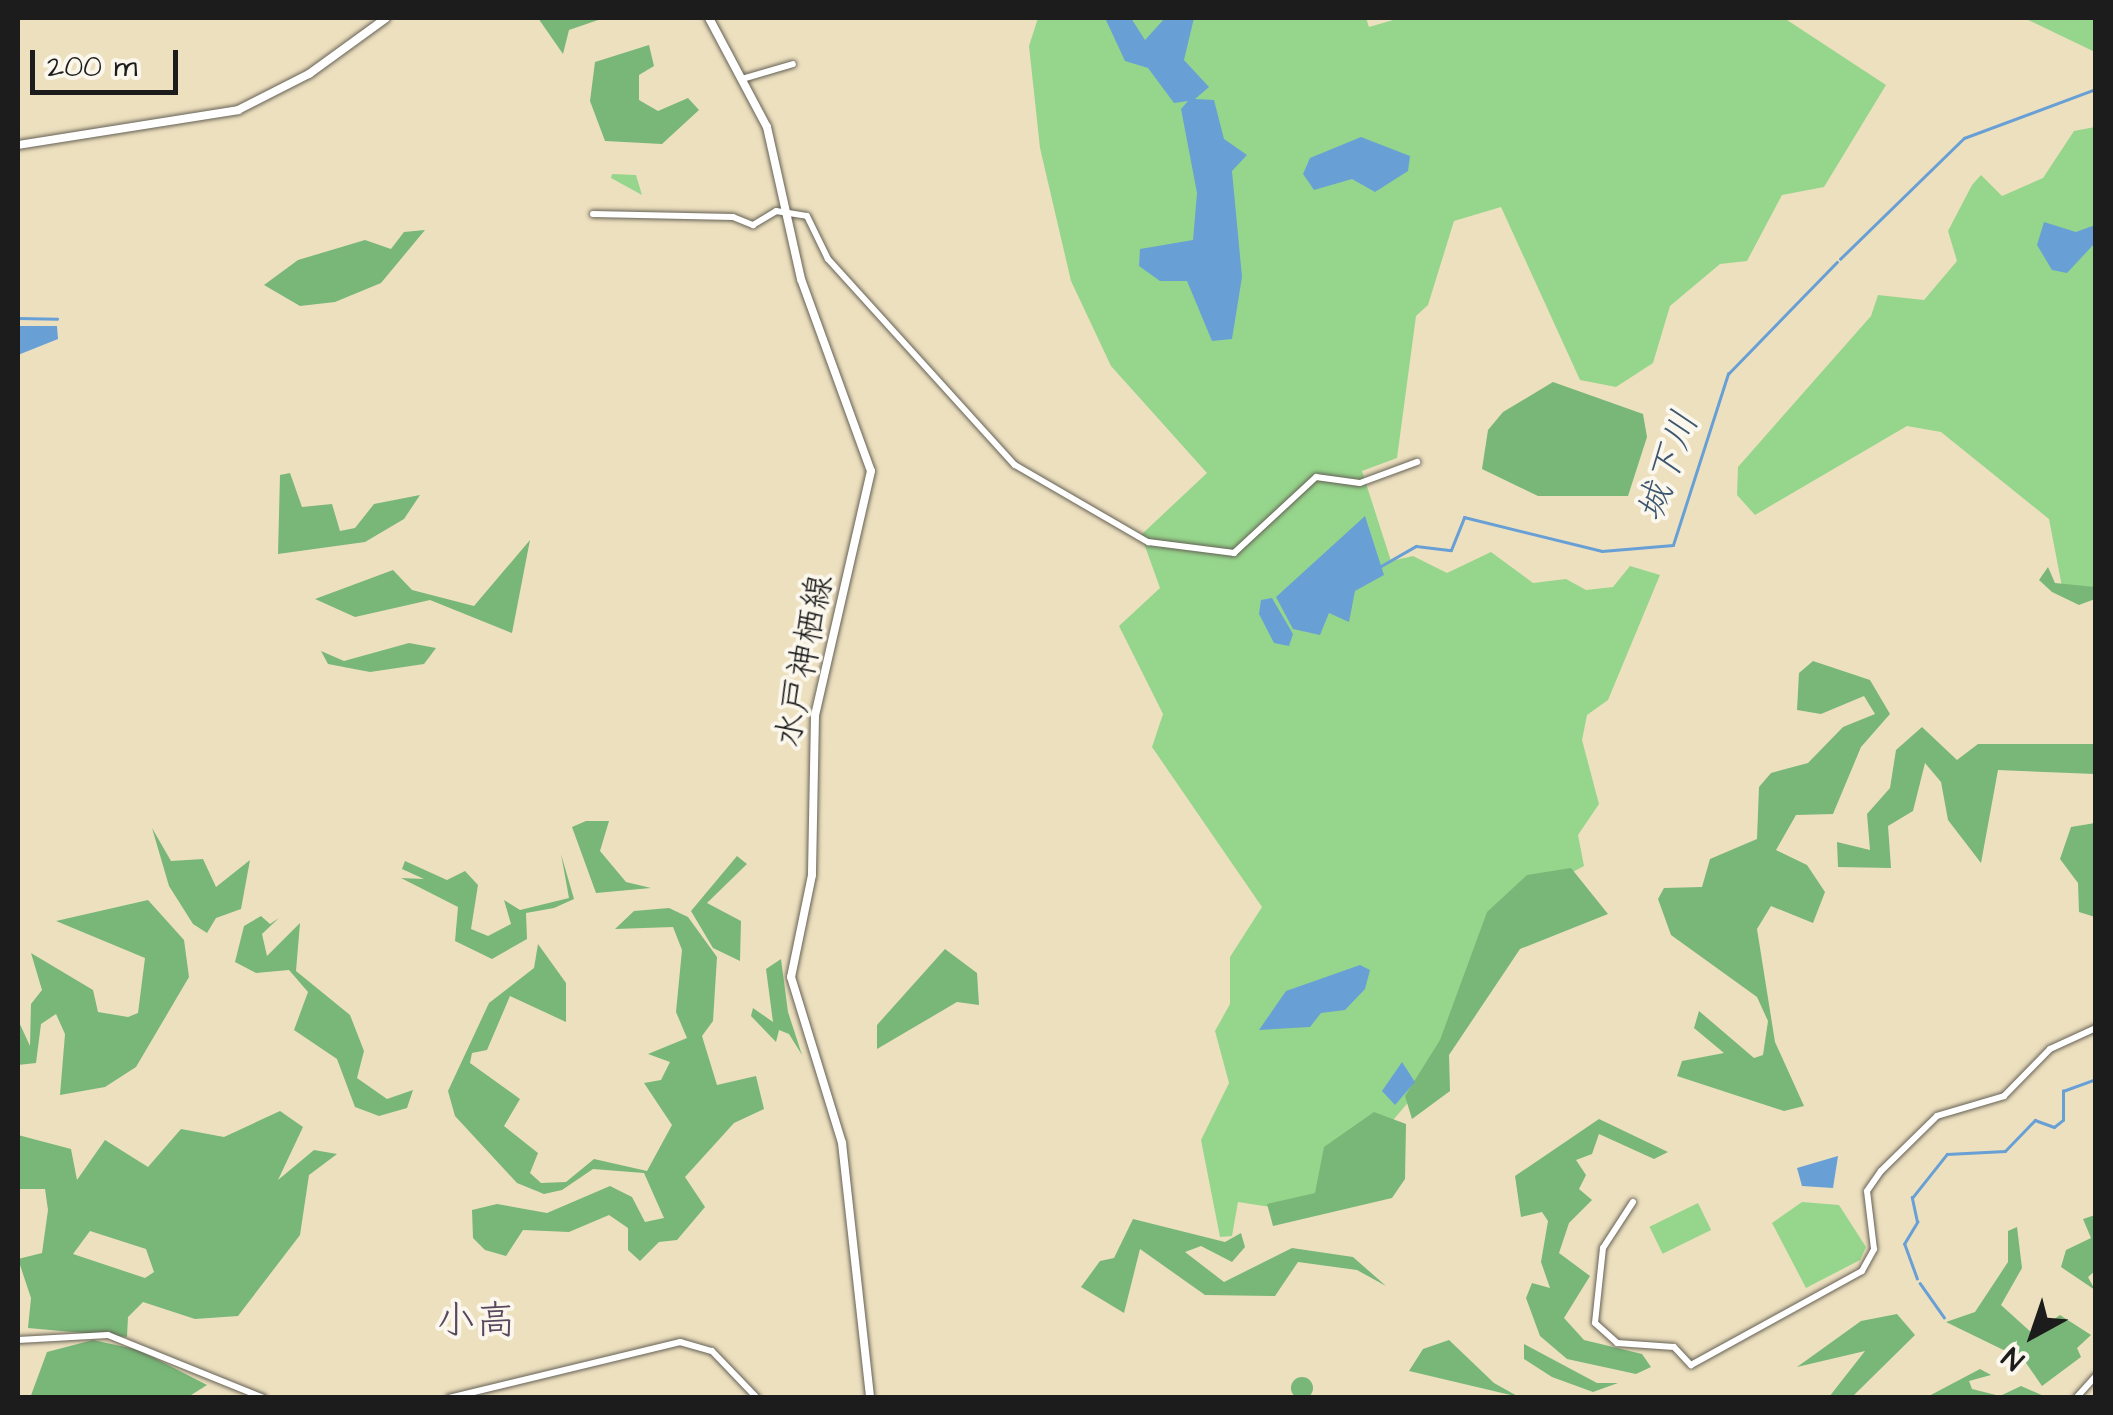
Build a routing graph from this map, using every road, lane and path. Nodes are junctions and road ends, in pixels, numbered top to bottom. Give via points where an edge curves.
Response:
1 (386, 18) edge
2 (709, 18) edge
3 (793, 64) dead end
4 (742, 79) junction
5 (18, 145) edge
6 (788, 212) junction
7 (593, 214) dead end
8 (1417, 462) dead end
9 (2096, 1028) edge
10 (1632, 1202) dead end
11 (18, 1340) edge
12 (2096, 1376) edge
13 (264, 1398) edge
14 (448, 1398) edge
15 (758, 1398) edge
16 (870, 1398) edge
17 (2076, 1398) edge

1 - 5 main road via 309,74 238,110
2 - 4 main road, 水戸神栖線
3 - 4 street
4 - 6 main road, 水戸神栖線 via 770,137
6 - 7 street via 753,225
6 - 8 street via 810,218 828,258 1014,465 1148,542 1234,553 1316,477 1360,483
6 - 16 main road, 水戸神栖線 via 800,279 872,471 815,716 812,875 791,977 842,1143
9 - 10 street via 2050,1049 2012,1092 1937,1116 1880,1171 1867,1191 1875,1242 1862,1271 1691,1365 1674,1347 1616,1344 1594,1323 1603,1248
11 - 13 street via 108,1334
12 - 17 street
14 - 15 street via 602,1368 674,1342 706,1347

